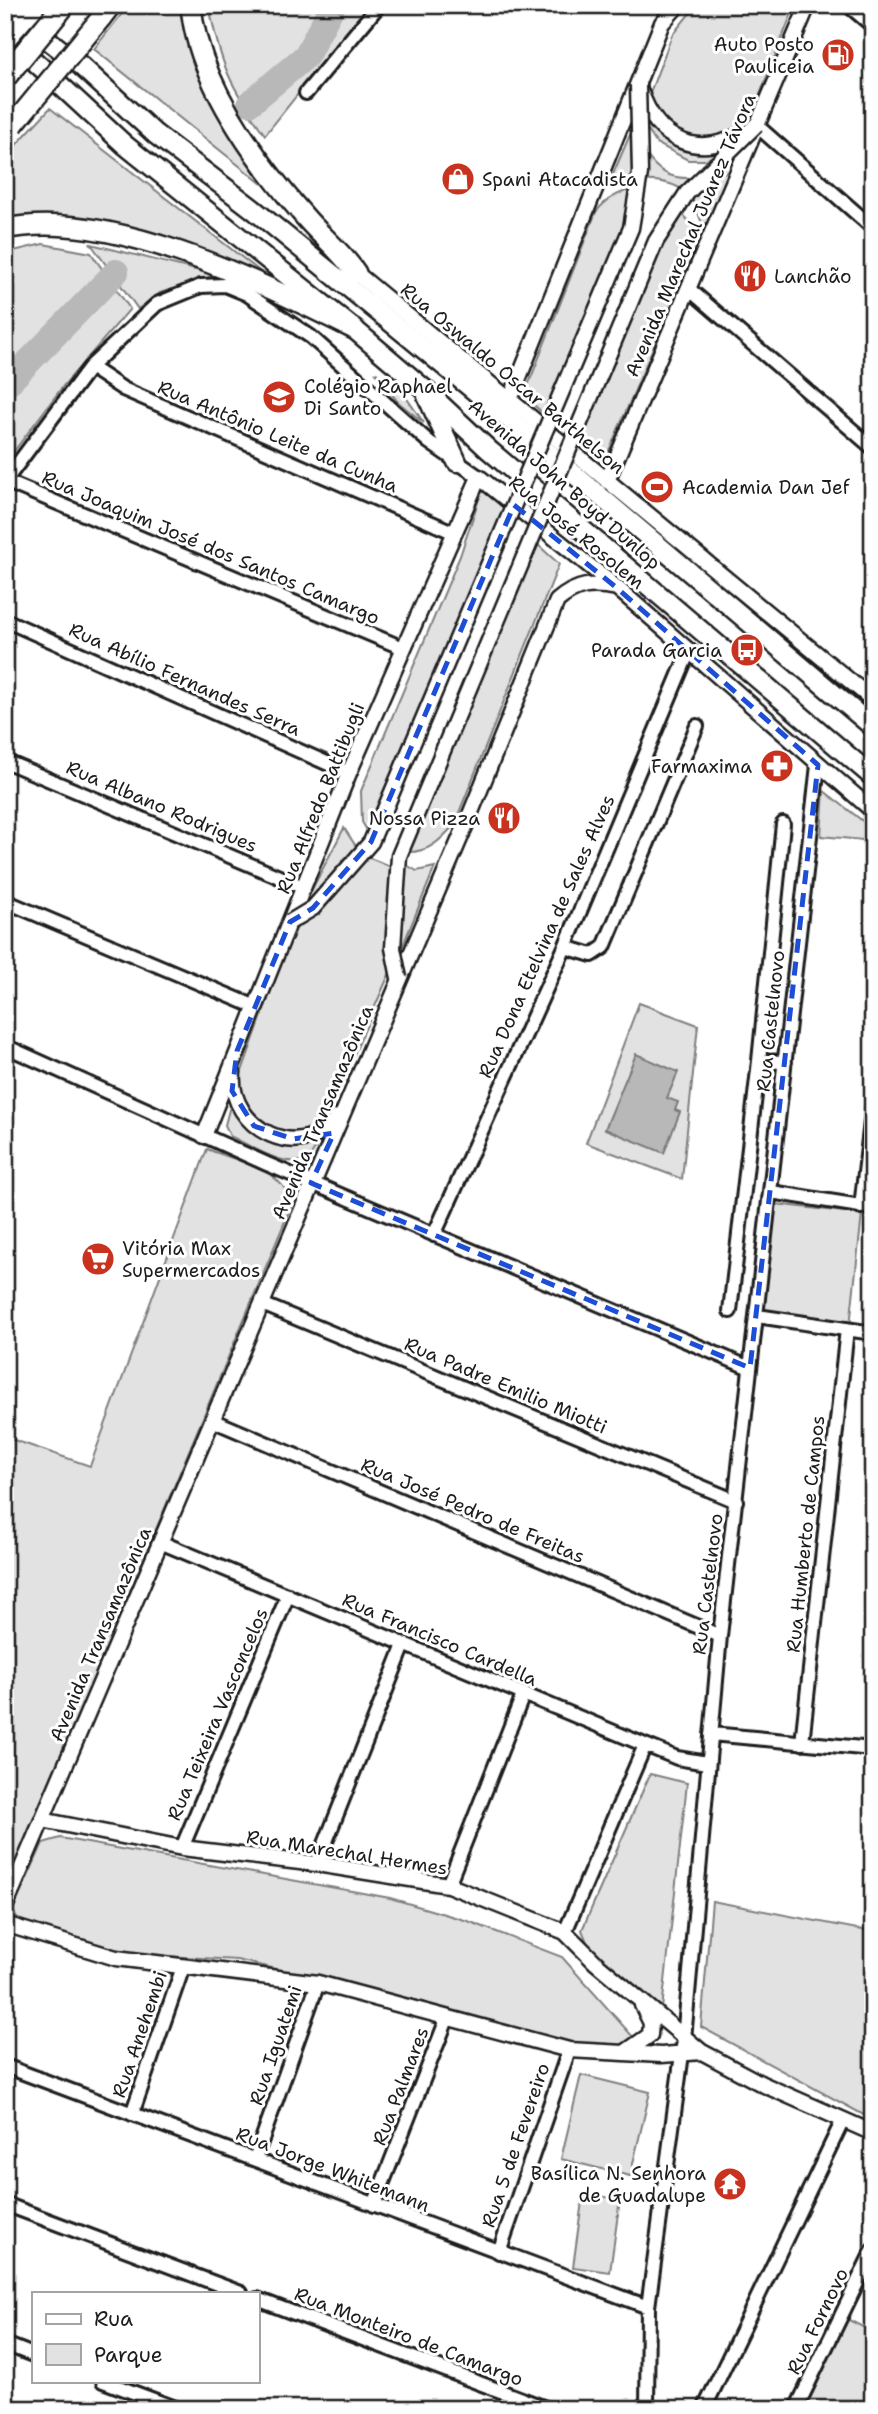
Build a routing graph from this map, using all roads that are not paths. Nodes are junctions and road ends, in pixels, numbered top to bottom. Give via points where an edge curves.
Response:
1 (34, 5) edge
2 (64, 5) edge
3 (191, 5) edge
4 (379, 5) edge
5 (678, 5) edge
6 (688, 5) edge
7 (808, 5) edge
8 (848, 5) edge
9 (5, 6) edge
10 (106, 12) edge
11 (662, 23) junction
12 (873, 26) edge
13 (5, 36) edge
14 (5, 77) edge
15 (638, 85) junction
16 (306, 93) dead end
17 (756, 125) junction
18 (9, 130) edge
19 (253, 209) junction
20 (873, 228) edge
21 (5, 229) edge
22 (356, 273) junction
23 (689, 289) junction
24 (354, 329) junction
25 (90, 367) junction
26 (422, 387) junction
27 (510, 400) junction
28 (873, 448) edge
29 (457, 462) junction
30 (479, 477) junction
31 (5, 481) edge
32 (607, 481) junction
33 (455, 533) junction
34 (617, 588) junction
35 (5, 620) edge
36 (403, 648) junction
37 (689, 651) junction
38 (873, 699) edge
39 (697, 726) dead end
40 (873, 727) edge
41 (5, 761) edge
42 (818, 765) junction
43 (349, 773) junction
44 (873, 777) edge
45 (873, 811) edge
46 (783, 824) dead end
47 (303, 887) junction
48 (5, 901) edge
49 (290, 922) junction
50 (565, 947) junction
51 (399, 978) junction
52 (256, 1007) junction
53 (5, 1046) edge
54 (237, 1051) junction
55 (759, 1061) junction
56 (785, 1062) junction
57 (873, 1104) edge
58 (344, 1109) junction
59 (204, 1136) junction
60 (311, 1183) junction
61 (771, 1192) junction
62 (867, 1208) edge
63 (434, 1235) junction
64 (262, 1304) junction
65 (730, 1311) dead end
66 (757, 1316) junction
67 (847, 1329) junction
68 (873, 1333) edge
69 (750, 1368) junction
70 (212, 1420) junction
71 (736, 1501) junction
72 (160, 1542) junction
73 (288, 1595) junction
74 (720, 1636) junction
75 (404, 1645) junction
76 (523, 1695) junction
77 (711, 1734) junction
78 (802, 1743) junction
79 (645, 1745) junction
80 (873, 1749) edge
81 (707, 1763) junction
82 (42, 1820) junction
83 (182, 1848) junction
84 (317, 1864) junction
85 (448, 1885) junction
86 (5, 1907) edge
87 (5, 1924) edge
88 (565, 1932) junction
89 (183, 1967) junction
90 (317, 1983) junction
91 (639, 1999) junction
92 (447, 2019) junction
93 (684, 2039) junction
94 (569, 2050) junction
95 (626, 2052) junction
96 (702, 2052) junction
97 (682, 2054) junction
98 (5, 2066) edge
99 (132, 2114) junction
100 (844, 2120) junction
101 (873, 2133) edge
102 (255, 2159) junction
103 (5, 2204) edge
104 (374, 2206) junction
105 (873, 2250) edge
106 (499, 2252) junction
107 (238, 2292) edge
108 (259, 2300) edge
109 (648, 2308) junction
110 (5, 2344) edge
111 (32, 2355) edge
112 (106, 2382) edge
113 (178, 2409) edge
114 (548, 2409) edge
115 (648, 2409) edge
116 (705, 2409) edge
117 (796, 2409) edge

1 - 13 highway, bridge
2 - 14 highway, bridge
3 - 22 highway via 205,64 237,125 295,205
4 - 16 street
5 - 11 street
6 - 11 street
7 - 17 street, Avenida Marechal Juarez Távora
8 - 12 street
9 - 19 main road, Avenida John Boyd Dunlop via 80,65 155,134
10 - 18 highway, bridge
11 - 15 street
13 - 24 main road, Avenida John Boyd Dunlop via 125,145
15 - 17 street via 659,127 675,139 716,145
15 - 27 street
15 - 49 street, bridge via 640,173 631,228 371,842 313,908
17 - 20 street
17 - 23 street, Avenida Marechal Juarez Távora
17 - 51 street, bridge via 687,193 656,241 399,856 393,948
19 - 22 main road
19 - 40 main road, Avenida John Boyd Dunlop
21 - 24 highway via 65,226 128,238 245,277
22 - 27 street, Rua Oswaldo Oscar Barthelson
23 - 28 street
23 - 32 street, Avenida Marechal Juarez Távora
24 - 26 main road, Avenida John Boyd Dunlop
25 - 29 street, Rua José Rosolem via 157,304 201,286 225,285 247,294 311,337 373,395
25 - 31 street, Rua José Rosolem
25 - 33 street, Rua Antônio Leite da Cunha via 122,389
26 - 29 main road
26 - 44 main road, Avenida John Boyd Dunlop via 489,450
27 - 32 street, Rua Oswaldo Oscar Barthelson
29 - 30 street, Rua José Rosolem
30 - 33 street, Rua Alfredo Battibugli
30 - 34 street, Rua José Rosolem
31 - 36 street, Rua Joaquim José dos Santos Camargo
32 - 38 street, Rua Oswaldo Oscar Barthelson
33 - 36 street, Rua Alfredo Battibugli
34 - 37 street, Rua José Rosolem
34 - 51 street, Avenida Transamazônica via 581,586 557,601
35 - 43 street, Rua Abílio Fernandes Serra
36 - 43 street, Rua Alfredo Battibugli
37 - 42 street, Rua José Rosolem
37 - 50 street, Rua Dona Etelvina de Sales Alves
39 - 50 street via 604,947 592,955
41 - 47 street, Rua Albano Rodrigues
42 - 45 street, Rua José Rosolem
42 - 56 street, Rua Castelnovo
43 - 47 street, Rua Alfredo Battibugli
46 - 55 street
47 - 49 street, Rua Alfredo Battibugli
48 - 52 street
49 - 52 street, Rua Alfredo Battibugli
50 - 63 street, Rua Dona Etelvina de Sales Alves
51 - 58 street, Avenida Transamazônica
52 - 54 street, Rua Alfredo Battibugli
53 - 59 street
54 - 58 street via 232,1091 240,1111 263,1131 293,1139 313,1136 331,1126
54 - 59 street, Rua Alfredo Battibugli
55 - 56 street
55 - 65 street
56 - 61 street, Rua Castelnovo
57 - 62 street
58 - 60 street, Avenida Transamazônica
59 - 60 street
60 - 63 street
60 - 64 street, Avenida Transamazônica
61 - 62 street
61 - 66 street, Rua Castelnovo
63 - 69 street
64 - 70 street, Avenida Transamazônica
64 - 71 street, Rua Padre Emilio Miotti
66 - 67 street
66 - 69 street, Rua Castelnovo
67 - 68 street
67 - 78 street, Rua Humberto de Campos
69 - 71 street, Rua Castelnovo
70 - 72 street, Avenida Transamazônica
70 - 74 street, Rua José Pedro de Freitas
71 - 74 street, Rua Castelnovo
72 - 73 street, Rua Francisco Cardella
72 - 82 street, Avenida Transamazônica
73 - 75 street, Rua Francisco Cardella
73 - 83 street, Rua Teixeira Vasconcelos
74 - 77 street, Rua Castelnovo
75 - 76 street, Rua Francisco Cardella
75 - 84 street
76 - 79 street, Rua Francisco Cardella
76 - 85 street
77 - 78 street
77 - 81 street, Rua Castelnovo
78 - 80 street
79 - 81 street, Rua Francisco Cardella via 677,1758
79 - 88 street
81 - 93 street, Rua Castelnovo
82 - 83 street, Rua Marechal Hermes
82 - 86 street, Avenida Transamazônica
83 - 84 street, Rua Marechal Hermes
84 - 85 street, Rua Marechal Hermes
85 - 88 street, Rua Marechal Hermes
87 - 89 street via 116,1958
88 - 91 street, Rua Marechal Hermes
89 - 90 street
89 - 99 street, Rua Anehembi
90 - 92 street
90 - 102 street, Rua Iguatemi
91 - 93 street, Rua Marechal Hermes
91 - 95 street via 651,2023 650,2035
92 - 94 street
92 - 104 street, Rua Palmares
93 - 96 street, Rua Marechal Hermes
93 - 97 street, Rua Castelnovo
94 - 95 street
94 - 106 street, Rua 5 de Fevereiro
95 - 97 street
96 - 97 street
96 - 100 street, Rua Marechal Hermes
97 - 109 street, Rua Castelnovo
98 - 99 street, Rua Jorge Whitemann
99 - 102 street, Rua Jorge Whitemann
100 - 101 street, Rua Marechal Hermes
100 - 116 street
102 - 104 street, Rua Jorge Whitemann
103 - 107 street
104 - 106 street, Rua Jorge Whitemann
105 - 117 street, Rua Fornovo
106 - 109 street, Rua Jorge Whitemann
108 - 114 street, Rua Monteiro de Camargo
109 - 115 street, Rua Castelnovo
110 - 111 street
112 - 113 street

